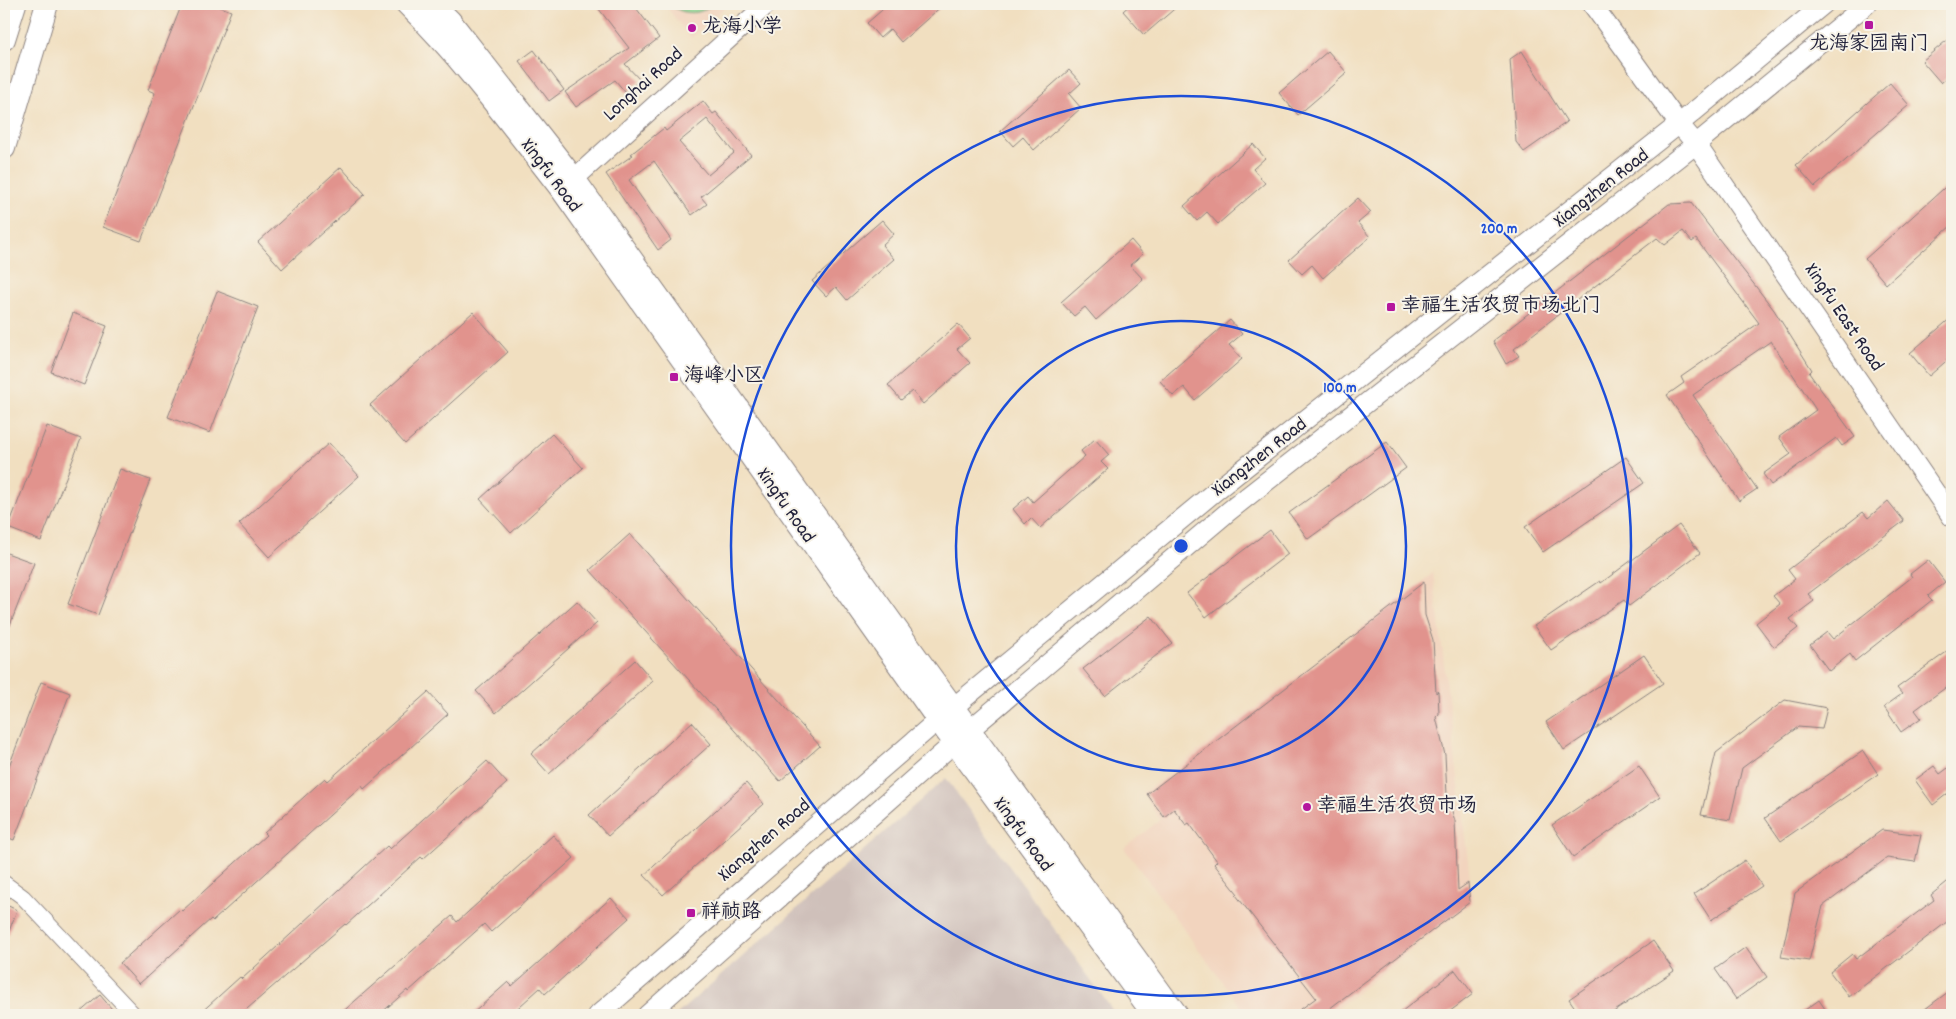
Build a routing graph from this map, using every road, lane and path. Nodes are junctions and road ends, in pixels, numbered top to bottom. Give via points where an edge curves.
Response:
1 (15, 4) edge
2 (47, 4) edge
3 (408, 4) edge
4 (433, 4) edge
5 (767, 4) edge
6 (1592, 4) edge
7 (1824, 4) edge
8 (1867, 4) edge
9 (4, 40) edge
10 (1679, 124) junction
11 (1696, 144) junction
12 (4, 148) edge
13 (568, 185) junction
14 (1952, 517) edge
15 (946, 714) junction
16 (962, 736) junction
17 (4, 883) edge
18 (134, 1015) edge
19 (598, 1015) edge
20 (647, 1015) edge
21 (1154, 1015) edge
22 (1177, 1015) edge

1 - 9 main road
2 - 12 main road
3 - 13 main road, Xingfu Road
4 - 13 main road, Xingfu Road via 462,35
5 - 13 street, Longhai Road
6 - 10 street
7 - 10 street, Xiangzhen Road
8 - 11 street, Xiangzhen Road
10 - 11 street, Xingfu East Road
10 - 15 street, Xiangzhen Road via 1226,482
11 - 14 street, Xingfu East Road
11 - 16 street, Xiangzhen Road via 1229,511
13 - 15 main road, Xingfu Road
15 - 16 main road, Xingfu Road
15 - 19 street, Xiangzhen Road
16 - 20 street, Xiangzhen Road
16 - 21 main road, Xingfu Road
16 - 22 main road, Xingfu Road
17 - 18 street via 23,896

